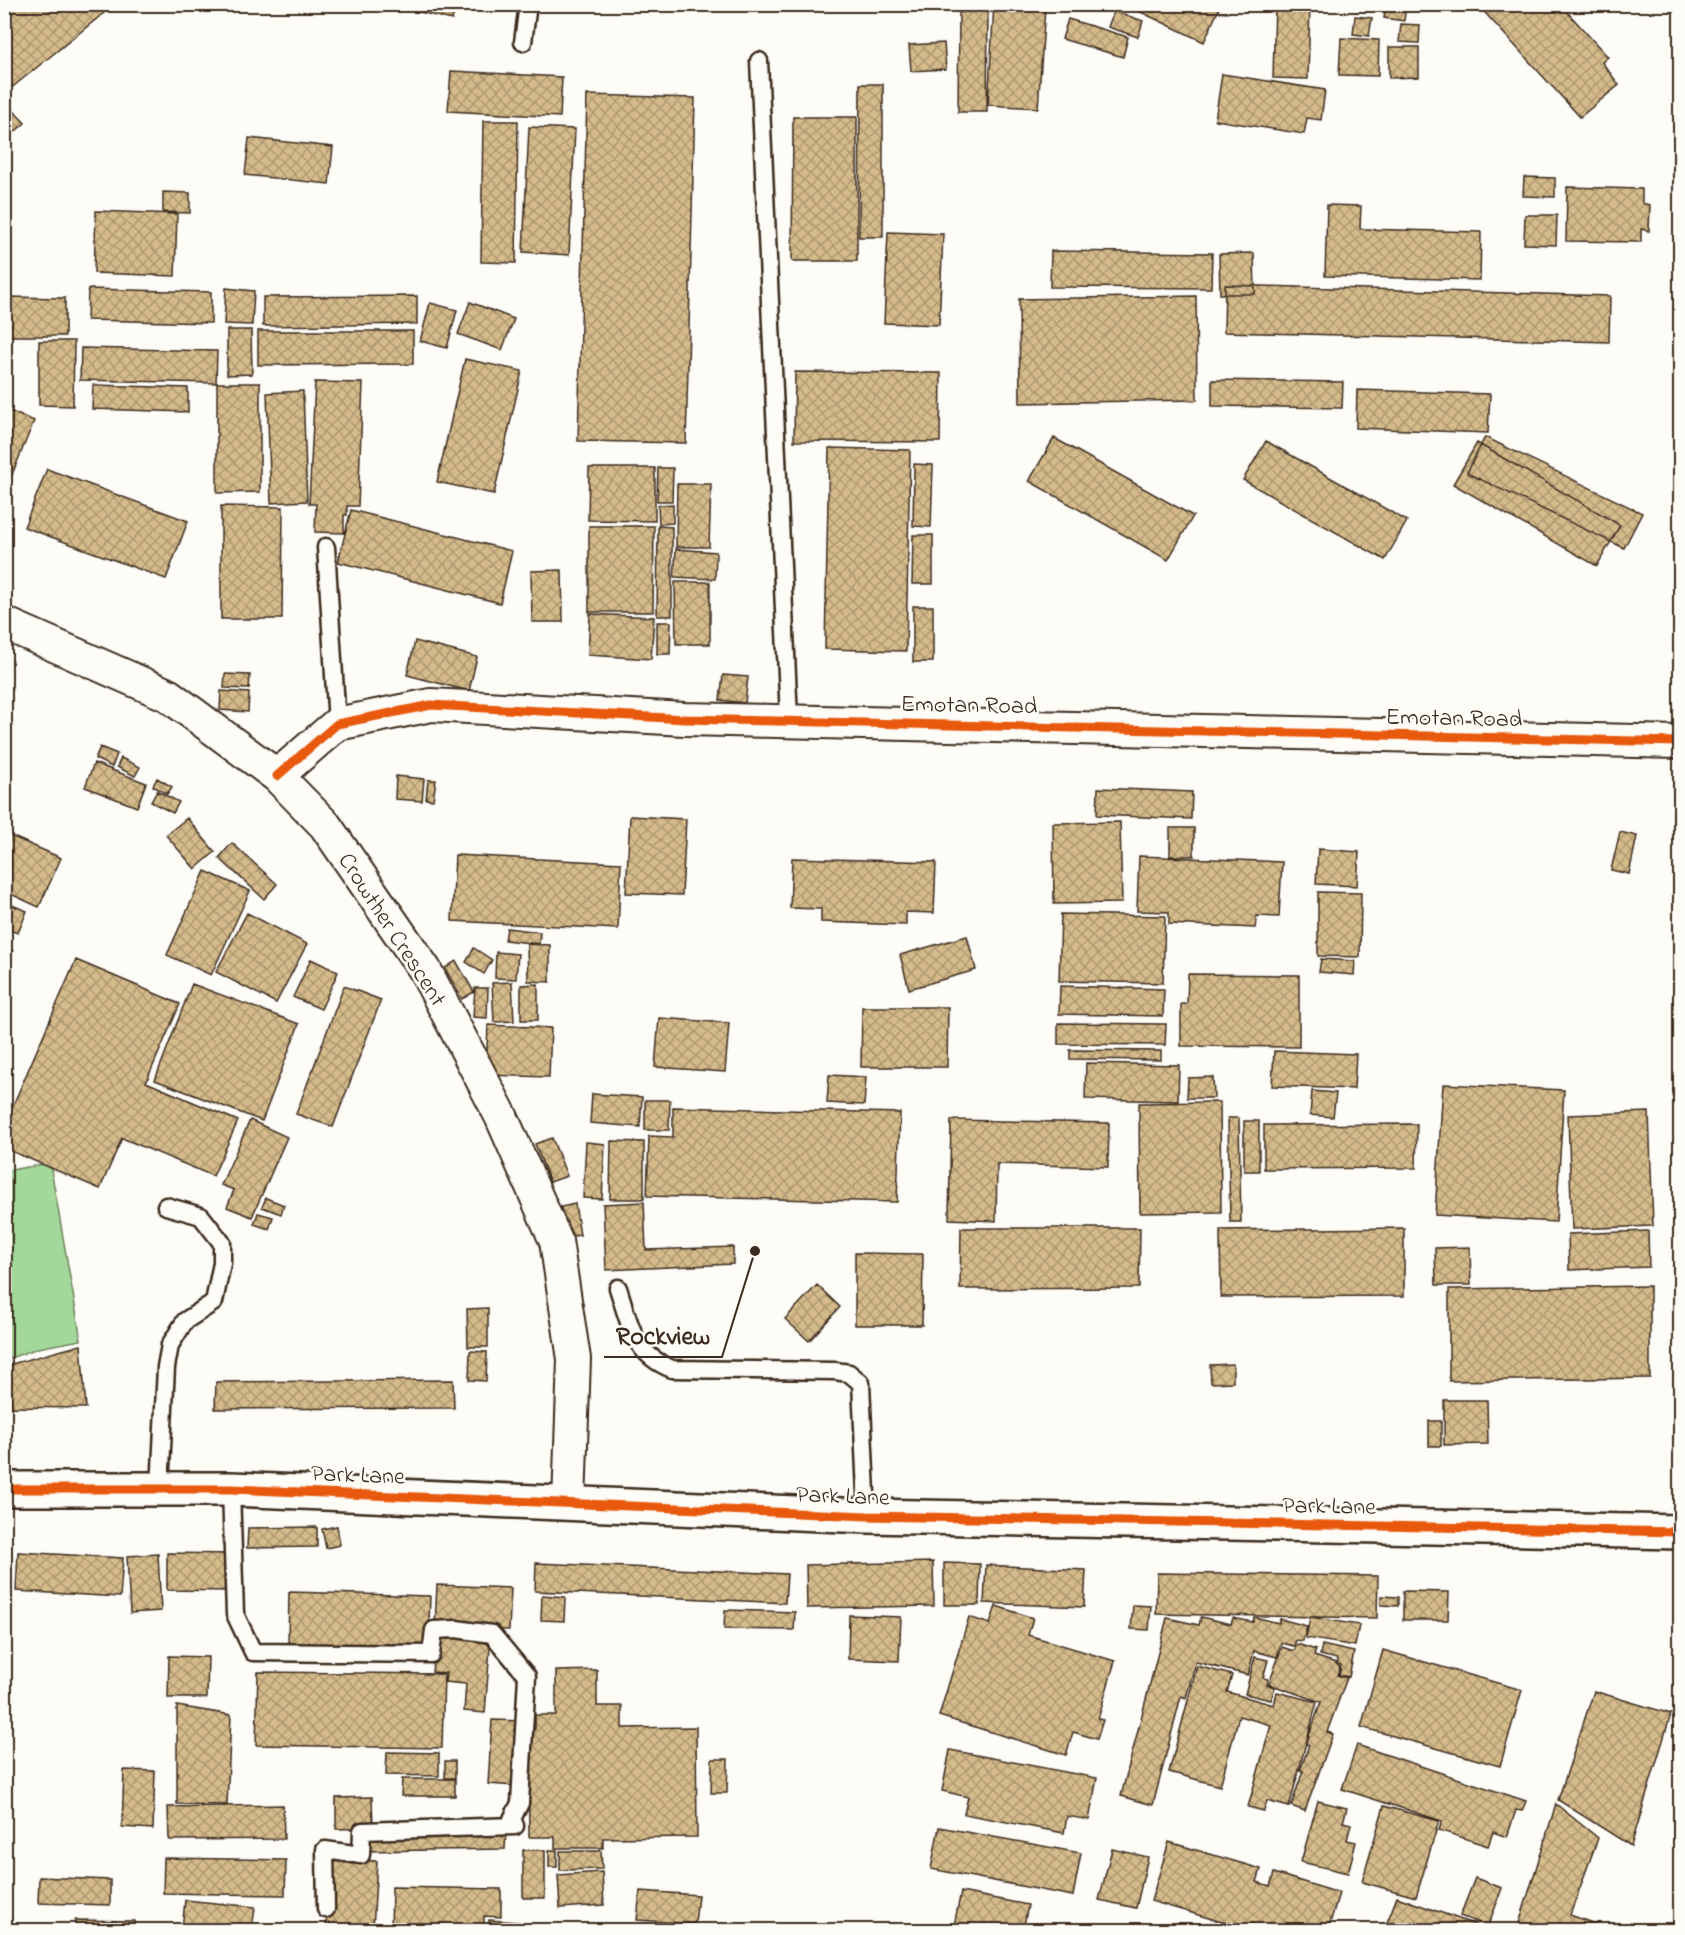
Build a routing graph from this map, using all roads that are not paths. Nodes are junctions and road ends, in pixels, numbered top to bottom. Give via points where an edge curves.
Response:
1 (528, 4) edge
2 (523, 42) dead end
3 (759, 61) dead end
4 (326, 548) dead end
5 (4, 623) edge
6 (789, 719) junction
7 (337, 724) junction
8 (1680, 742) edge
9 (278, 776) junction
10 (166, 1206) dead end
11 (618, 1288) dead end
12 (4, 1489) edge
13 (160, 1489) junction
14 (231, 1489) junction
15 (569, 1503) junction
16 (867, 1516) junction
17 (1680, 1532) edge
18 (326, 1909) dead end

1 - 2 lane
3 - 6 lane
4 - 7 lane
5 - 9 street, Crowther Crescent via 168,695
6 - 7 street, Emotan Road via 685,719 431,705
6 - 8 street, Emotan Road
7 - 9 street, Emotan Road
9 - 15 street, Crowther Crescent via 325,825 425,970 501,1116 556,1240 574,1359
10 - 13 lane via 201,1216 222,1243 222,1263 214,1302 185,1322 170,1344
11 - 16 lane via 637,1344 672,1369 835,1371 849,1373 861,1383
12 - 13 street, Park Lane
13 - 14 street, Park Lane
14 - 15 street, Park Lane
14 - 18 lane via 235,1614 253,1652 431,1654 434,1630 456,1629 492,1634 527,1677 520,1803 512,1819 515,1826 362,1831 361,1855 326,1850
15 - 16 street, Park Lane
16 - 17 street, Park Lane

